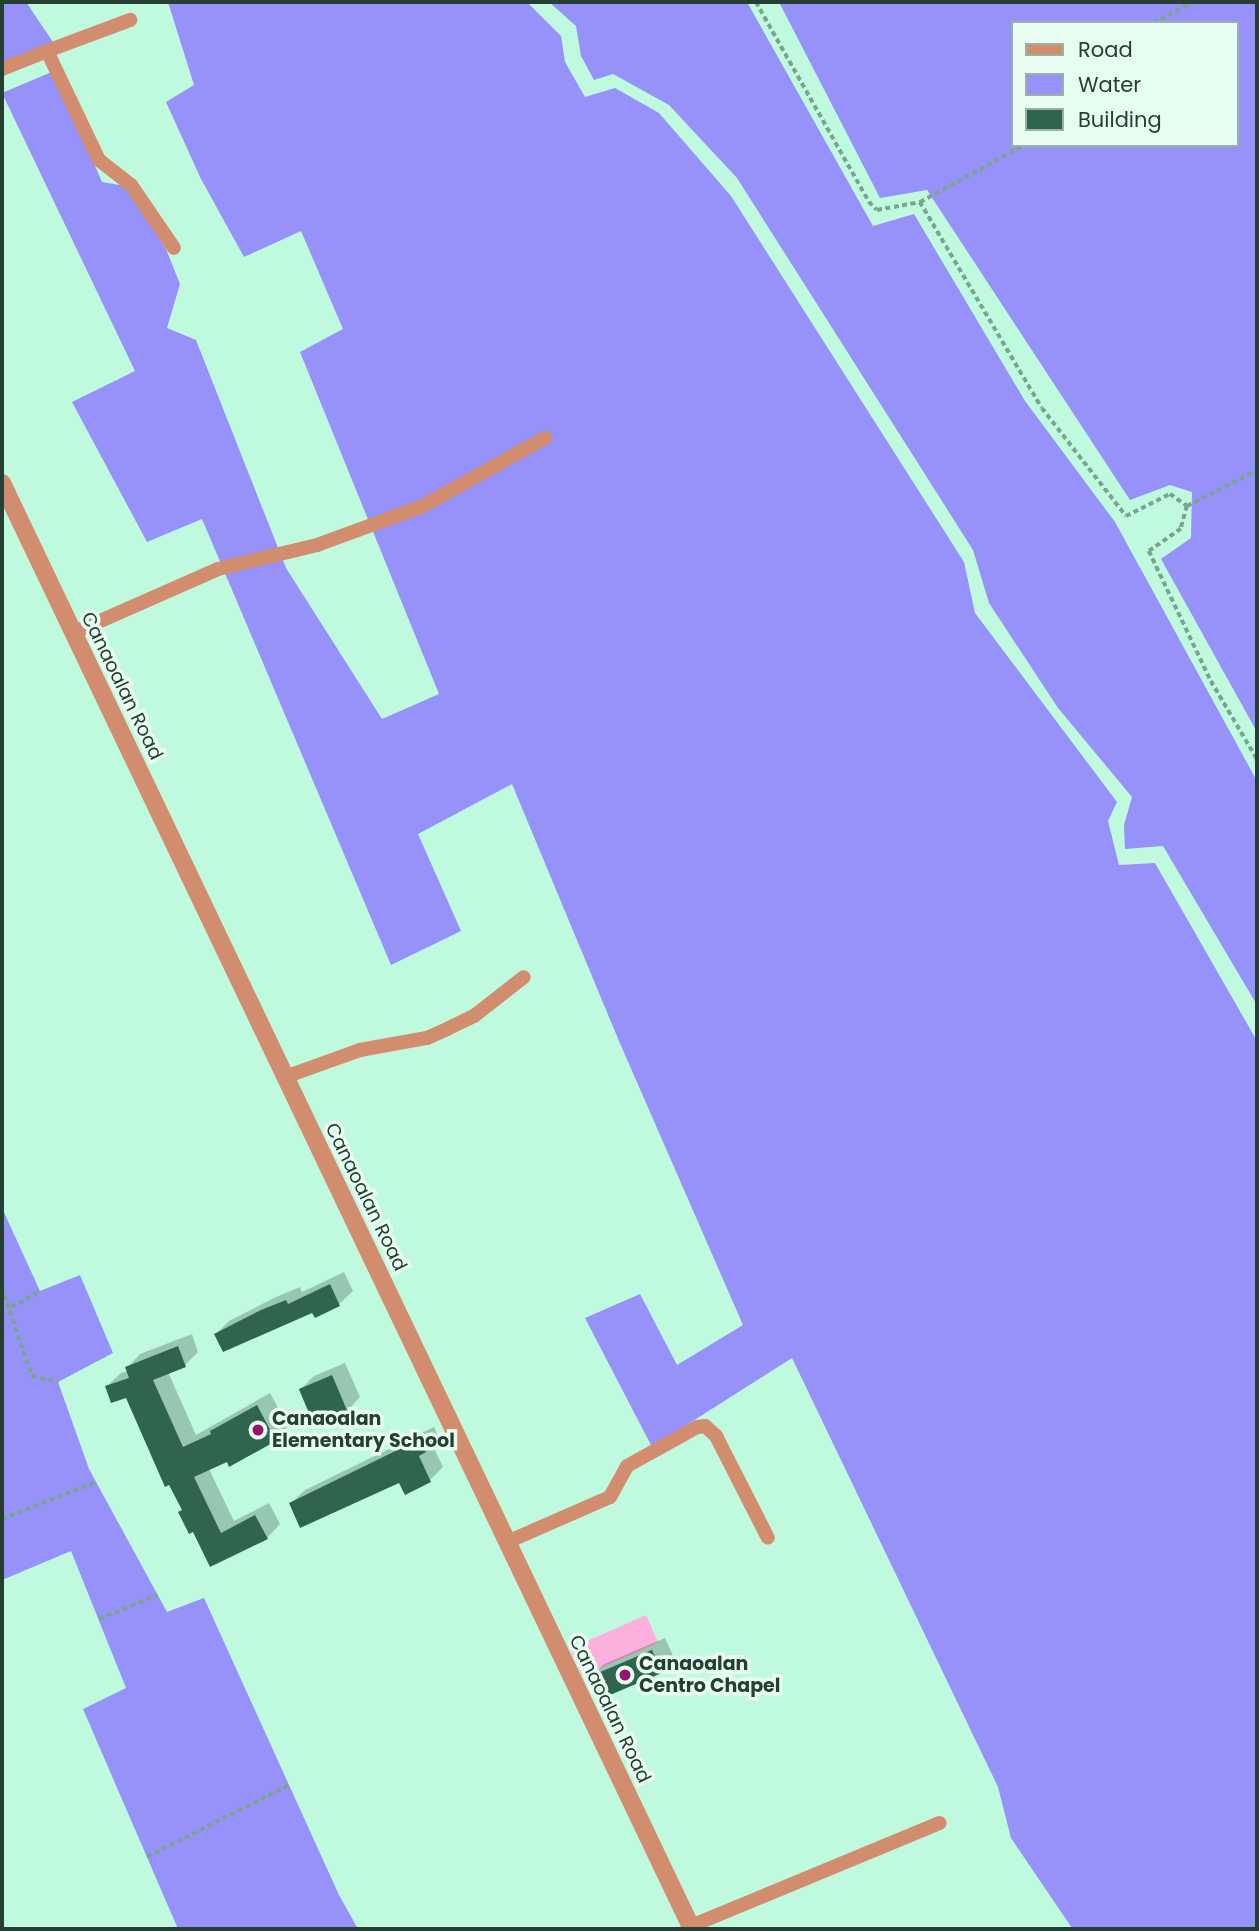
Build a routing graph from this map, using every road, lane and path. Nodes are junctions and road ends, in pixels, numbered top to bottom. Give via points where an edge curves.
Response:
1 (756, 2) edge
2 (1193, 2) edge
3 (130, 20) dead end
4 (1157, 21) edge
5 (47, 51) junction
6 (2, 69) edge
7 (1020, 147) edge
8 (920, 202) junction
9 (174, 248) dead end
10 (545, 438) dead end
11 (1257, 470) edge
12 (2, 483) edge
13 (1187, 506) junction
14 (74, 634) junction
15 (1257, 759) edge
16 (524, 977) dead end
17 (285, 1077) junction
18 (2, 1287) edge
19 (40, 1291) dead end
20 (11, 1307) junction
21 (58, 1382) dead end
22 (96, 1482) dead end
23 (2, 1519) edge
24 (768, 1538) dead end
25 (507, 1542) junction
26 (158, 1595) dead end
27 (99, 1619) dead end
28 (289, 1785) dead end
29 (940, 1823) dead end
30 (146, 1857) dead end
31 (689, 1928) edge

1 - 8 path via 869,202 877,210
2 - 4 path
3 - 5 street
5 - 6 street
5 - 9 street via 99,159 131,185
7 - 8 path
8 - 13 path via 1042,408 1126,516 1170,494
10 - 14 street via 421,507 317,545 218,569
11 - 13 path
12 - 14 street, Canaoalan Road
13 - 15 path via 1181,528 1149,551 1211,681
14 - 17 street, Canaoalan Road
16 - 17 street via 474,1016 426,1038 360,1050
17 - 25 street, Canaoalan Road
18 - 20 path
19 - 20 path
20 - 21 path via 32,1376
22 - 23 path
24 - 25 street via 716,1436 705,1426 627,1466 610,1497
25 - 31 street, Canaoalan Road
26 - 27 path
28 - 30 path
29 - 31 street

